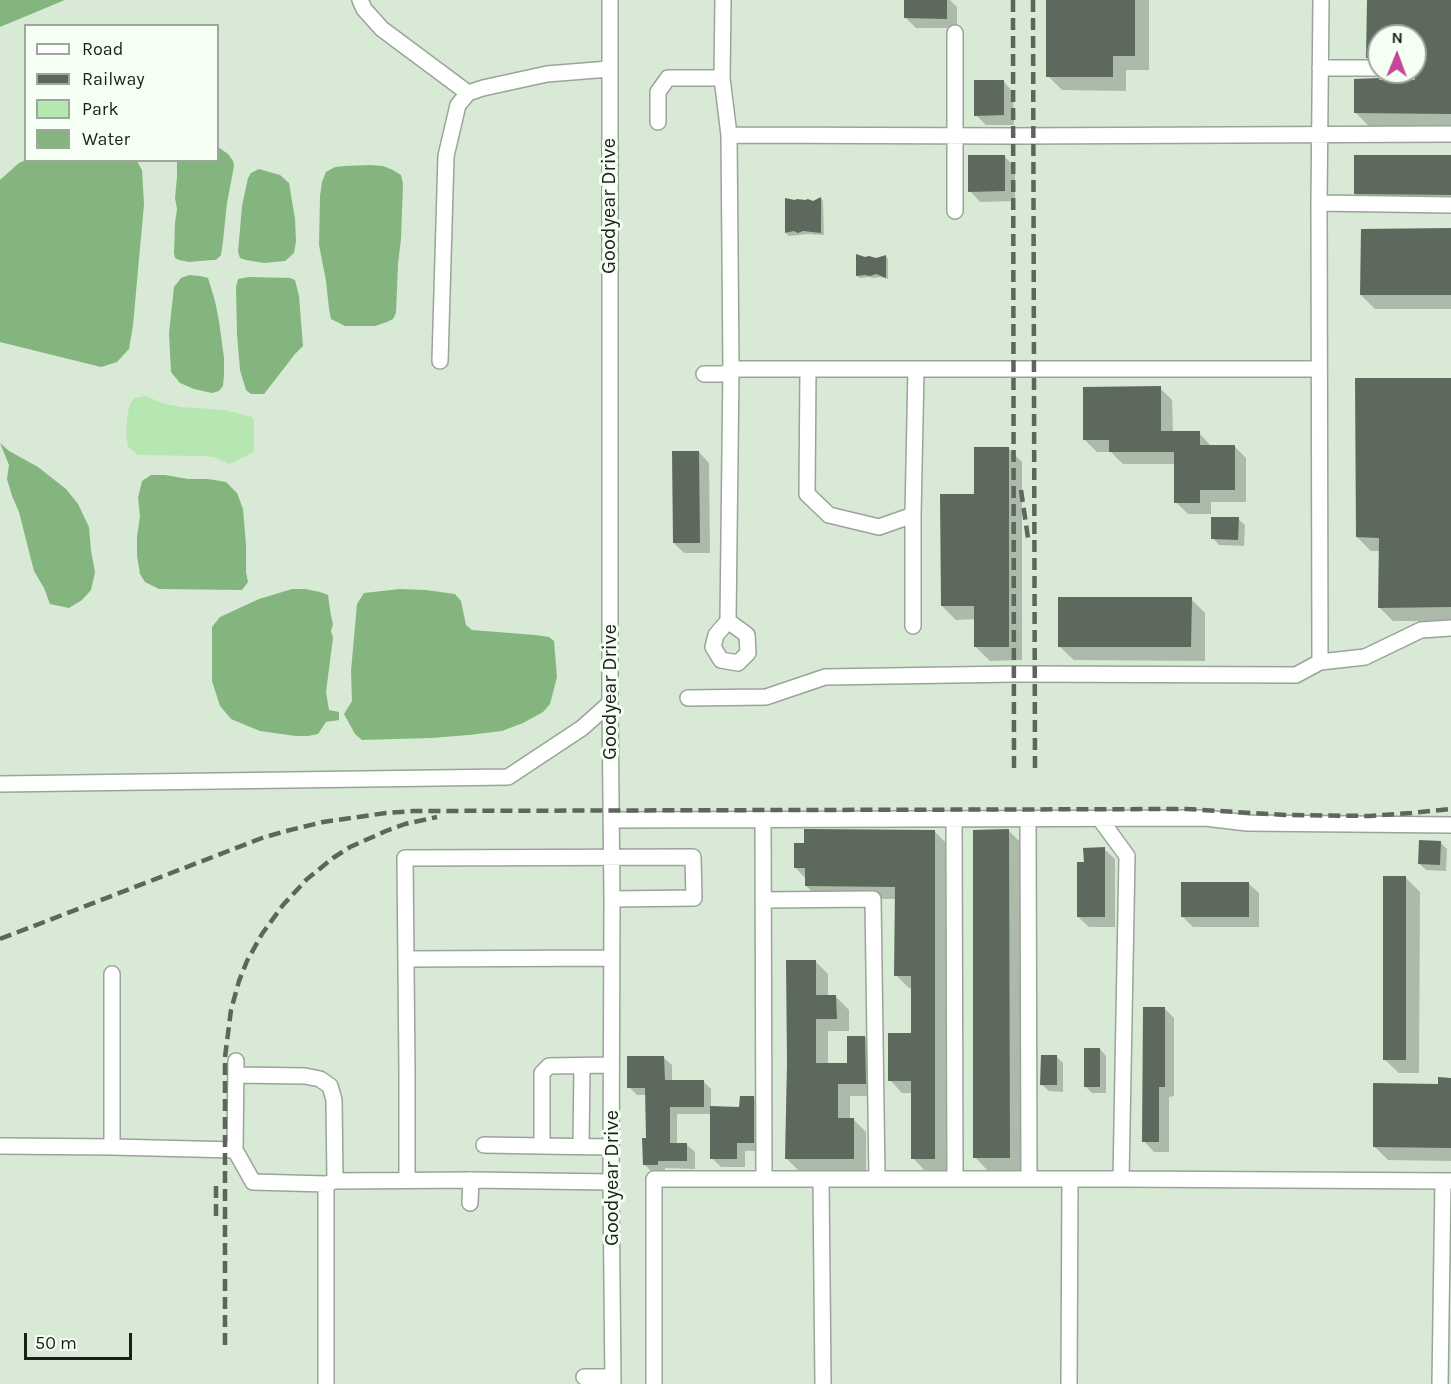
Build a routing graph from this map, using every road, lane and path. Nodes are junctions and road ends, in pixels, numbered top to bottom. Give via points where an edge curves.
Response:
1 (360, 0) edge
2 (610, 0) edge
3 (723, 0) edge
4 (1321, 0) edge
5 (955, 33) dead end
6 (1320, 68) junction
7 (1367, 68) edge
8 (609, 69) junction
9 (722, 78) junction
10 (468, 93) junction
11 (658, 122) dead end
12 (1451, 134) edge
13 (729, 135) junction
14 (955, 135) junction
15 (1321, 136) junction
16 (1319, 203) junction
17 (1451, 205) edge
18 (955, 211) dead end
19 (440, 361) dead end
20 (731, 369) junction
21 (808, 369) junction
22 (916, 369) junction
23 (1319, 369) junction
24 (704, 374) dead end
25 (913, 515) junction
26 (728, 621) dead end
27 (914, 626) dead end
28 (1451, 628) edge
29 (1320, 662) junction
30 (688, 698) dead end
31 (610, 703) junction
32 (0, 784) edge
33 (1028, 818) junction
34 (954, 819) junction
35 (1100, 819) junction
36 (611, 820) junction
37 (763, 820) junction
38 (1451, 825) edge
39 (612, 858) junction
40 (612, 899) junction
41 (763, 900) junction
42 (612, 958) junction
43 (406, 959) junction
44 (112, 974) dead end
45 (611, 1065) junction
46 (582, 1066) junction
47 (484, 1145) dead end
48 (0, 1146) edge
49 (542, 1146) junction
50 (581, 1146) junction
51 (112, 1147) junction
52 (611, 1147) junction
53 (235, 1150) junction
54 (764, 1179) junction
55 (821, 1179) junction
56 (877, 1179) junction
57 (955, 1179) junction
58 (1029, 1179) junction
59 (1070, 1179) junction
60 (1121, 1179) junction
61 (407, 1180) junction
62 (471, 1180) junction
63 (1447, 1181) edge
64 (330, 1182) junction
65 (611, 1182) junction
66 (470, 1203) dead end
67 (584, 1377) dead end
68 (613, 1381) edge
69 (326, 1384) edge
70 (654, 1384) edge
71 (823, 1384) edge
72 (1069, 1384) edge
73 (1440, 1384) edge

1 - 10 street via 382,29
2 - 8 street, Goodyear Drive
3 - 9 street
4 - 6 street
5 - 14 street
6 - 7 street
6 - 15 street
8 - 10 street via 547,74
8 - 31 street, Goodyear Drive
9 - 11 street via 668,78 658,92
9 - 13 street
10 - 19 street via 458,105 446,156
12 - 15 street
13 - 14 street
13 - 20 street
14 - 15 street
14 - 18 street
15 - 16 street
16 - 17 street
16 - 23 street
20 - 21 street
20 - 24 street via 724,374
20 - 26 street
21 - 22 street
21 - 25 street via 807,494 829,515 879,527
22 - 23 street
22 - 25 street
23 - 29 street
25 - 27 street
28 - 29 street via 1421,630 1365,657
29 - 30 street via 1296,675 825,677 766,697
31 - 32 street via 582,728 508,777
31 - 36 street, Goodyear Drive
33 - 34 street
33 - 35 street
33 - 58 street
34 - 37 street
34 - 57 street
35 - 38 street
35 - 60 street via 1127,856
36 - 37 street
36 - 39 street, Goodyear Drive
37 - 41 street
39 - 40 street, Goodyear Drive
39 - 40 street via 693,857 694,898
39 - 43 street via 405,858
40 - 42 street, Goodyear Drive
41 - 54 street
41 - 56 street via 873,899
42 - 43 street
42 - 45 street, Goodyear Drive
43 - 61 street
44 - 51 street
45 - 46 street
45 - 52 street, Goodyear Drive
46 - 49 street via 549,1066 542,1073
46 - 50 street
47 - 49 street
48 - 51 street
49 - 50 street
50 - 52 street
51 - 53 street
52 - 65 street, Goodyear Drive
53 - 64 street via 253,1182
53 - 64 street via 236,1068 320,1079 330,1086 334,1100
54 - 55 street
54 - 70 street via 654,1179
55 - 56 street
55 - 71 street
56 - 57 street
57 - 58 street
58 - 59 street
59 - 60 street
59 - 72 street
60 - 63 street
61 - 62 street
61 - 64 street
62 - 65 street
62 - 66 street
63 - 73 street
64 - 69 street
65 - 68 street, Goodyear Drive
67 - 68 street

